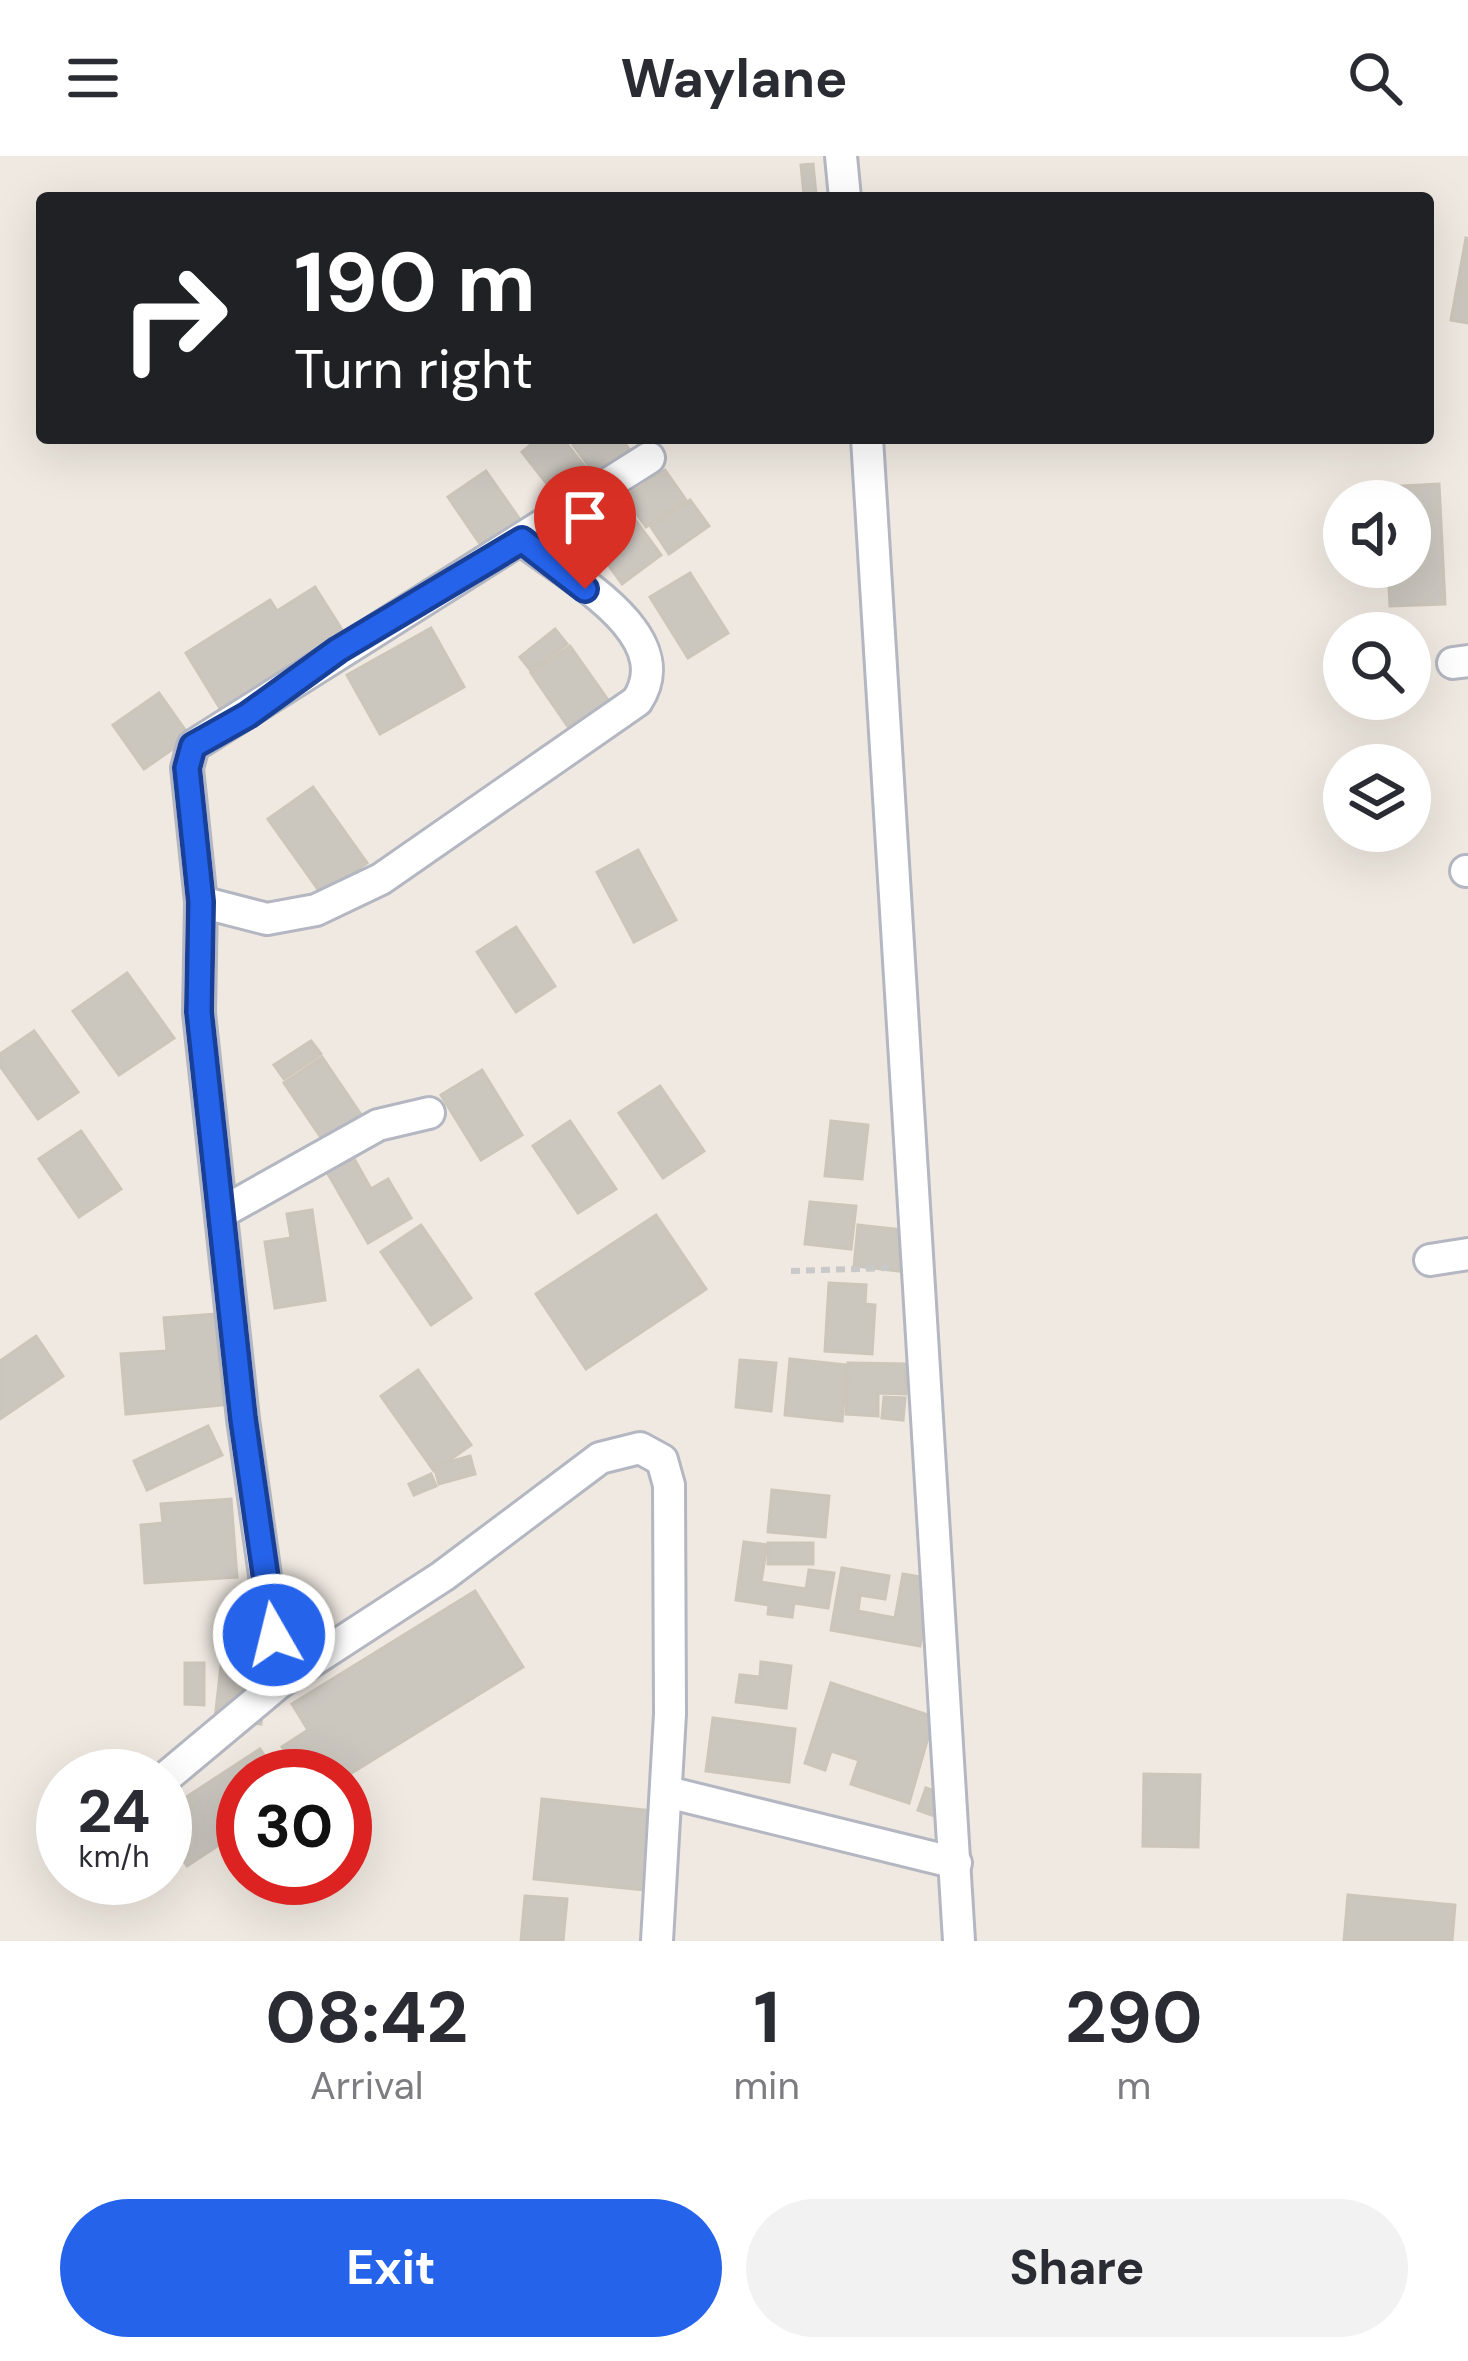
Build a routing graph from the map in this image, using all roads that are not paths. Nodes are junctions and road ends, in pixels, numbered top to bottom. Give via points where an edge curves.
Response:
1 (842, 156) edge
2 (845, 192) edge
3 (867, 444) edge
4 (649, 458) dead end
5 (522, 540) junction
6 (201, 902) junction
7 (429, 1113) dead end
8 (221, 1213) junction
9 (1468, 1254) edge
10 (1430, 1260) dead end
11 (280, 1682) junction
12 (192, 1755) edge
13 (667, 1792) junction
14 (956, 1863) junction
15 (657, 1941) edge
16 (958, 1941) edge

1 - 2 street
3 - 14 street
4 - 5 street
5 - 6 street via 193,746 187,768
5 - 6 street via 617,614 646,647 651,668 637,700 381,879 316,910 267,919
6 - 8 street via 199,1012
7 - 8 street via 378,1126
8 - 11 street
9 - 10 street
11 - 12 street
11 - 13 street via 443,1576 600,1458 640,1448 662,1460 670,1485
13 - 14 street
13 - 15 street
14 - 16 street

